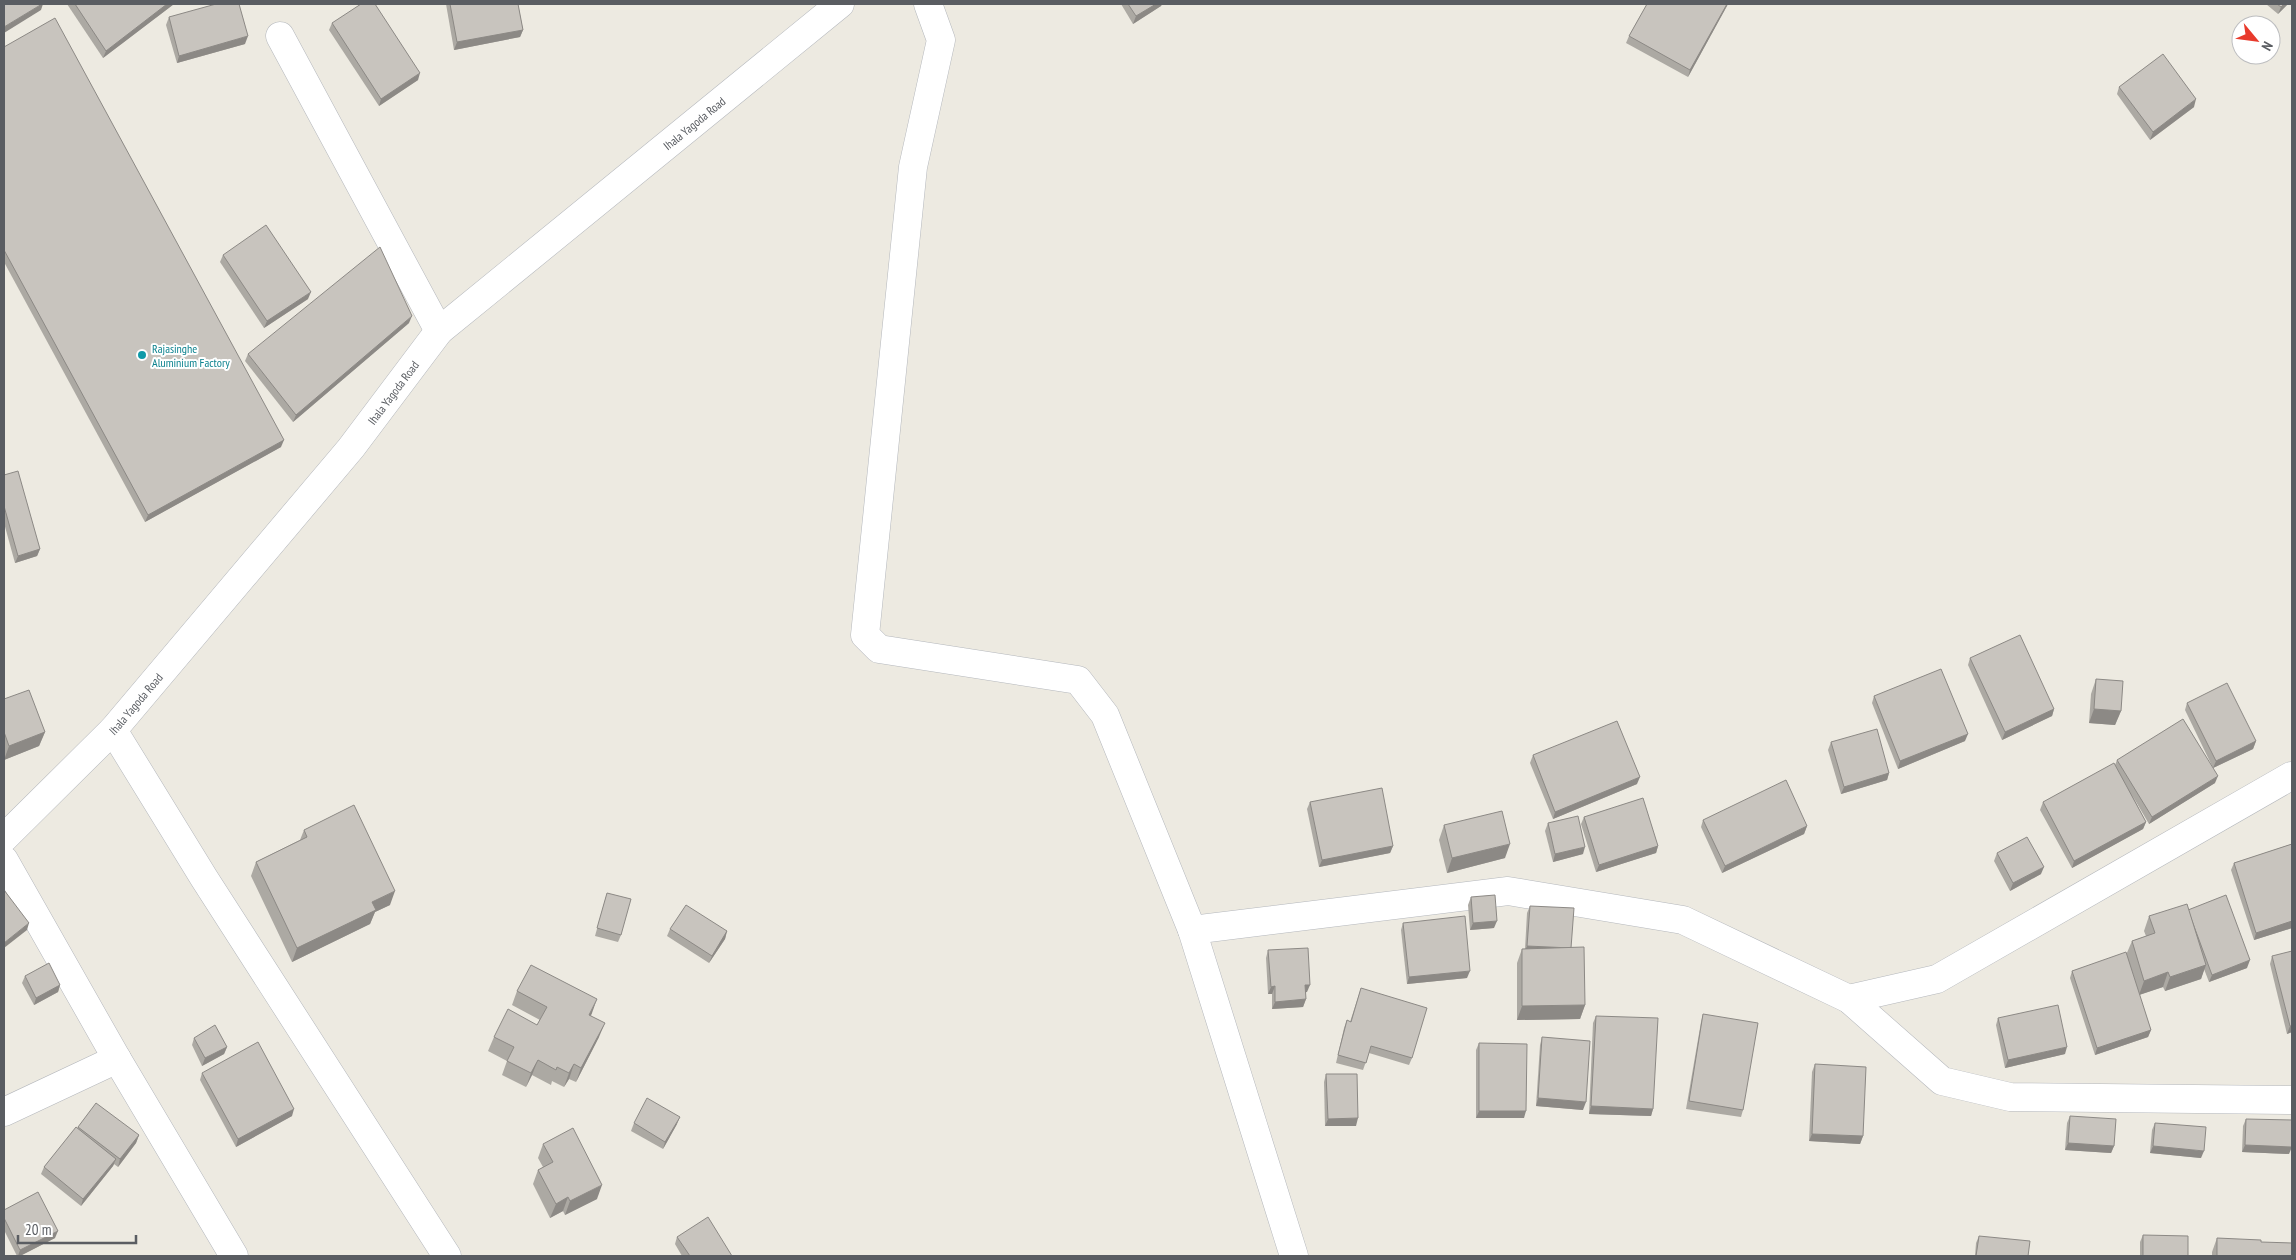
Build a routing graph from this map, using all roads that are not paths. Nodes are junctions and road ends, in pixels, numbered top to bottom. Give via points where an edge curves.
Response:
1 (840, 4) edge
2 (928, 4) edge
3 (280, 36) dead end
4 (438, 331) junction
5 (113, 730) junction
6 (2291, 776) dead end
7 (4, 838) edge
8 (4, 860) edge
9 (1192, 930) junction
10 (1849, 999) junction
11 (117, 1059) junction
12 (2292, 1100) edge
13 (4, 1112) edge
14 (234, 1256) edge
15 (447, 1256) edge
16 (1294, 1256) edge

1 - 4 street, Ihala Yagoda Road
2 - 9 street via 940,40 913,167 865,635 879,649 1078,680 1105,714
3 - 4 street
4 - 5 street, Ihala Yagoda Road via 351,448
5 - 7 street, Ihala Yagoda Road
5 - 15 street via 204,878
6 - 10 street via 1936,979
8 - 11 street
9 - 10 street via 1508,890 1684,920
9 - 16 street
10 - 12 street via 1942,1081 2010,1097
11 - 13 street
11 - 14 street

